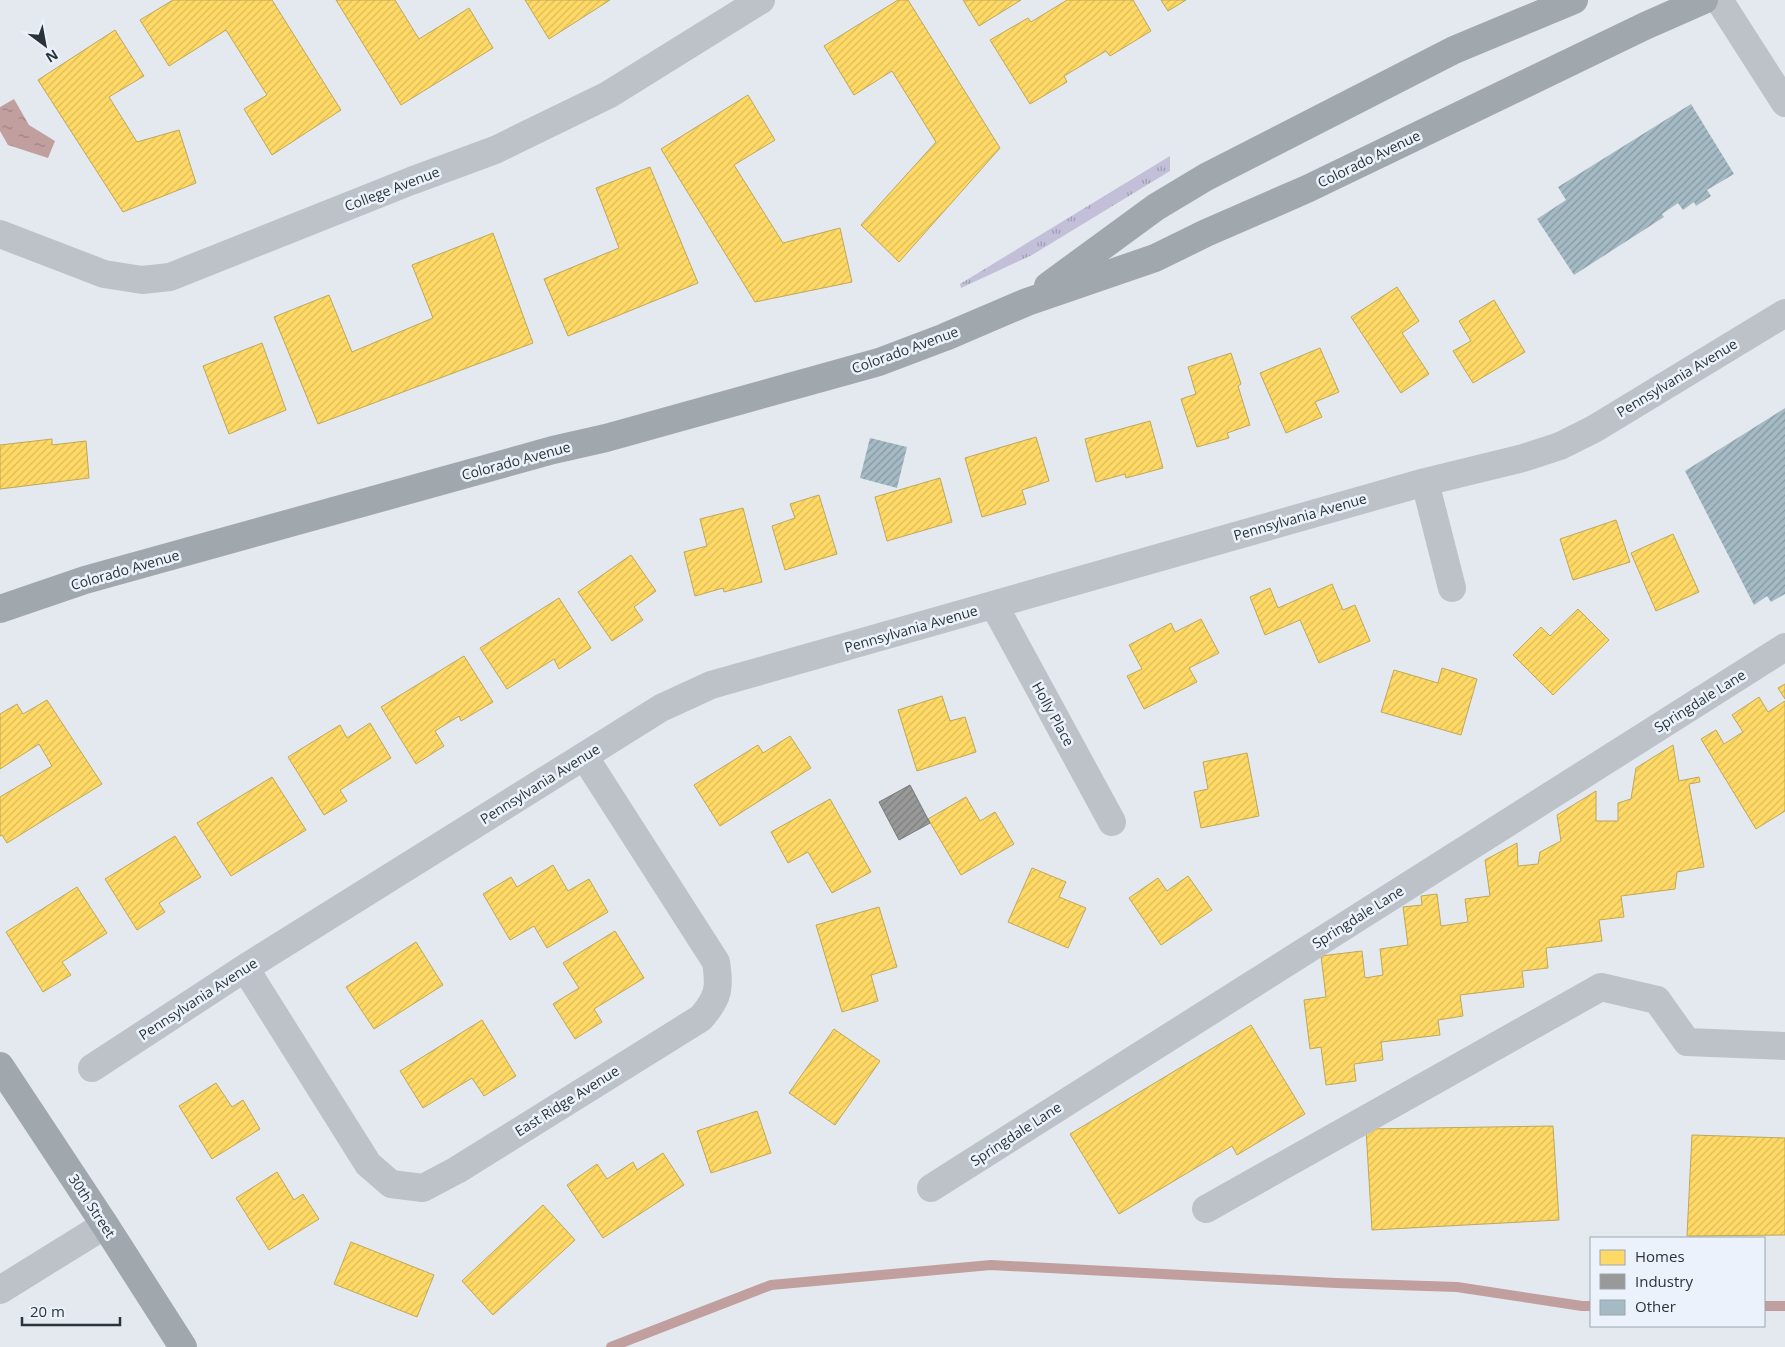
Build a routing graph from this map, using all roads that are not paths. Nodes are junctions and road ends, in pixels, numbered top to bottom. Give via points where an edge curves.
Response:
1 (761, 0) edge
2 (1574, 0) edge
3 (1704, 0) edge
4 (1719, 0) edge
5 (1785, 103) edge
6 (0, 234) edge
7 (1027, 302) junction
8 (1785, 313) edge
9 (1425, 482) junction
10 (1452, 588) dead end
11 (994, 605) junction
12 (0, 609) edge
13 (1785, 647) edge
14 (584, 756) junction
15 (1112, 822) dead end
16 (245, 968) junction
17 (1785, 1046) edge
18 (0, 1066) edge
19 (92, 1068) dead end
20 (931, 1188) dead end
21 (1206, 1209) dead end
22 (105, 1225) junction
23 (0, 1290) edge
24 (183, 1347) edge

1 - 6 street, College Avenue via 608,95 495,150 170,277 142,280 104,274
2 - 7 main road, Colorado Avenue via 1454,50 1206,177 1156,207
3 - 7 main road, Colorado Avenue via 1155,258
4 - 5 street
7 - 12 main road, Colorado Avenue via 879,362 85,580
8 - 9 street, Pennsylvania Avenue via 1569,442 1522,458
9 - 10 street
9 - 11 street, Pennsylvania Avenue
11 - 14 street, Pennsylvania Avenue via 711,685 661,708
11 - 15 street, Holly Place
13 - 20 street, Springdale Lane
14 - 16 street, Pennsylvania Avenue
14 - 16 street, East Ridge Avenue via 716,962 719,984 712,1006 701,1018 423,1188 391,1184 368,1164
16 - 19 street, Pennsylvania Avenue
17 - 21 street via 1687,1042 1657,1000 1601,987
18 - 22 main road, 30th Street
22 - 23 street
22 - 24 main road, 30th Street

